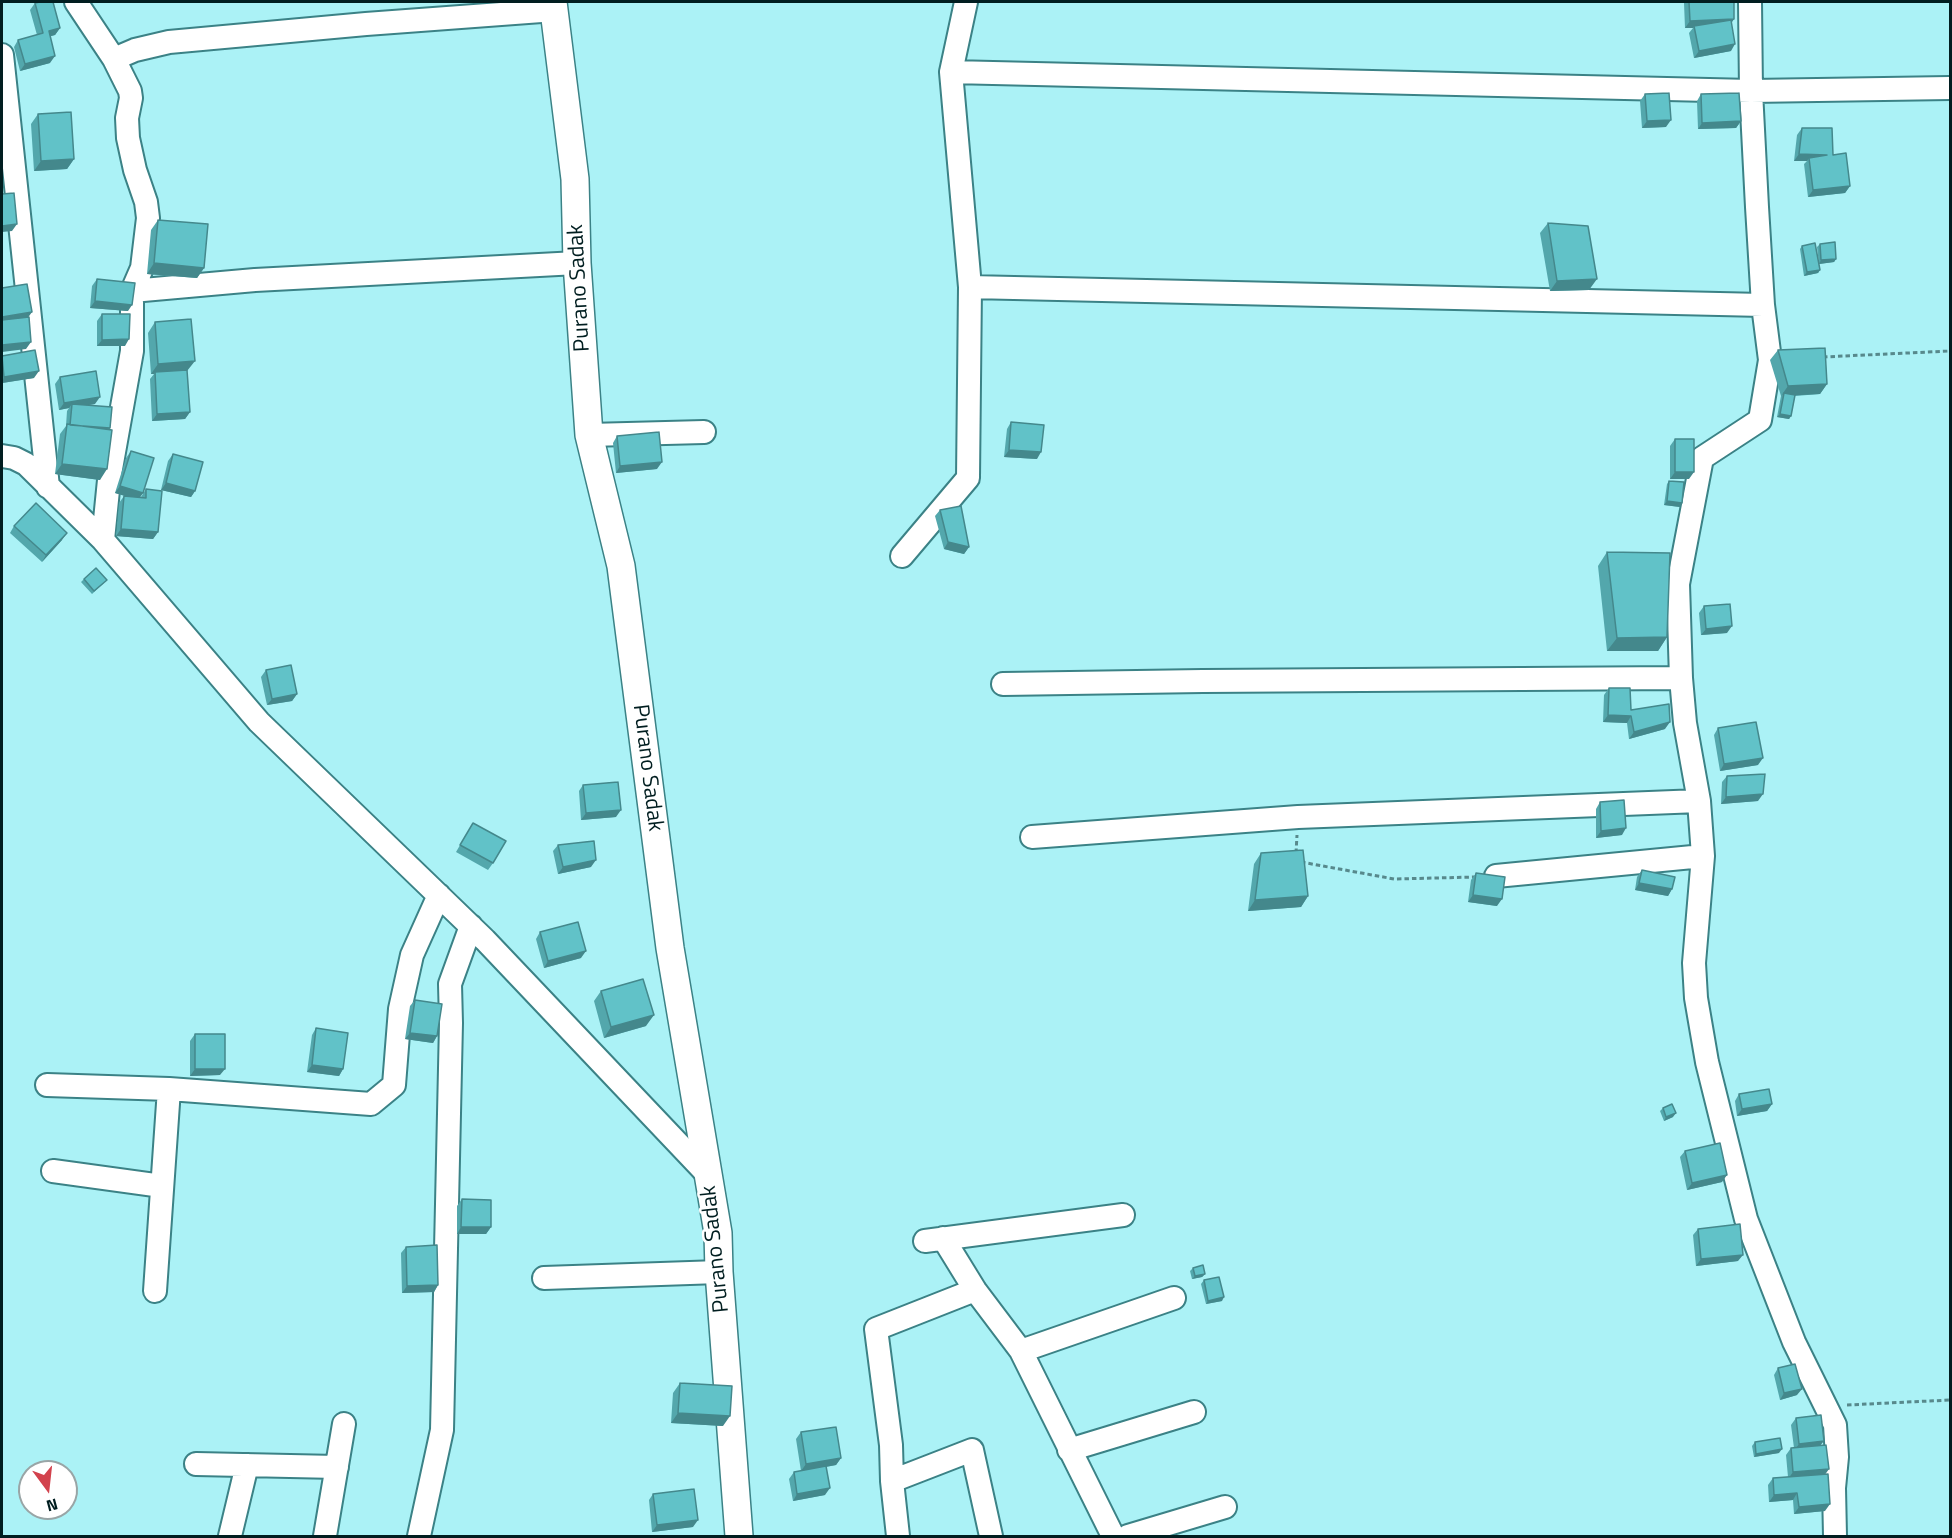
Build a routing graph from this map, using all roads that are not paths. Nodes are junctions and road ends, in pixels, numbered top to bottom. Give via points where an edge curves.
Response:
1 (76, 2) edge
2 (966, 2) edge
3 (1750, 2) edge
4 (554, 6) edge
5 (2, 55) edge
6 (114, 59) junction
7 (951, 72) junction
8 (1950, 88) edge
9 (1751, 91) junction
10 (577, 263) junction
11 (970, 287) junction
12 (132, 291) junction
13 (1763, 305) junction
14 (704, 432) dead end
15 (589, 435) junction
16 (2, 456) edge
17 (48, 487) junction
18 (103, 540) junction
19 (902, 556) dead end
20 (1681, 678) junction
21 (1003, 684) dead end
22 (1699, 801) junction
23 (1032, 837) dead end
24 (1702, 856) junction
25 (1496, 876) edge
26 (439, 895) junction
27 (471, 926) junction
28 (47, 1085) dead end
29 (169, 1089) junction
30 (53, 1171) dead end
31 (708, 1176) junction
32 (162, 1185) junction
33 (1123, 1215) dead end
34 (719, 1272) junction
35 (544, 1278) dead end
36 (975, 1290) junction
37 (155, 1291) dead end
38 (1174, 1298) dead end
39 (1021, 1351) junction
40 (1194, 1412) dead end
41 (344, 1424) dead end
42 (1069, 1450) junction
43 (196, 1464) dead end
44 (247, 1465) junction
45 (337, 1467) junction
46 (892, 1481) junction
47 (1225, 1507) dead end
48 (230, 1536) edge
49 (325, 1536) edge
50 (419, 1536) edge
51 (739, 1536) edge
52 (898, 1536) edge
53 (991, 1536) edge
54 (1113, 1536) edge
55 (1128, 1536) edge
56 (1835, 1536) edge

1 - 6 street
2 - 7 street
3 - 9 street
4 - 6 street via 170,42
4 - 10 main road, Purano Sadak via 575,179
5 - 17 street
6 - 12 street via 130,91 128,138 147,209 142,268
7 - 9 street
7 - 11 street
8 - 9 street
9 - 13 street
10 - 12 street via 255,280
10 - 15 main road, Purano Sadak
11 - 13 street
11 - 19 street via 968,478
12 - 18 street via 132,351 111,468
13 - 20 street via 1770,360 1760,420 1702,458 1678,584
14 - 15 street
15 - 31 main road, Purano Sadak via 621,566 670,948
16 - 17 street via 26,464
17 - 18 street
18 - 26 street via 259,722
20 - 21 street
20 - 22 street
22 - 23 street via 1298,817
22 - 24 street
24 - 25 street
24 - 56 street via 1694,963 1707,1062 1746,1219 1794,1342 1835,1425
26 - 27 street
26 - 29 street via 412,955 400,1009 394,1085 371,1104
27 - 31 street
27 - 50 street via 450,984 442,1430
28 - 29 street
29 - 32 street
30 - 32 street
31 - 34 main road, Purano Sadak via 718,1233
32 - 37 street
33 - 36 street via 934,1239
34 - 35 street
34 - 51 main road, Purano Sadak
36 - 39 street
36 - 46 street via 876,1329
38 - 39 street
39 - 42 street
40 - 42 street
41 - 45 street
42 - 54 street
43 - 44 street
44 - 45 street
44 - 48 street
45 - 49 street
46 - 52 street
46 - 53 street via 972,1450
47 - 55 street

